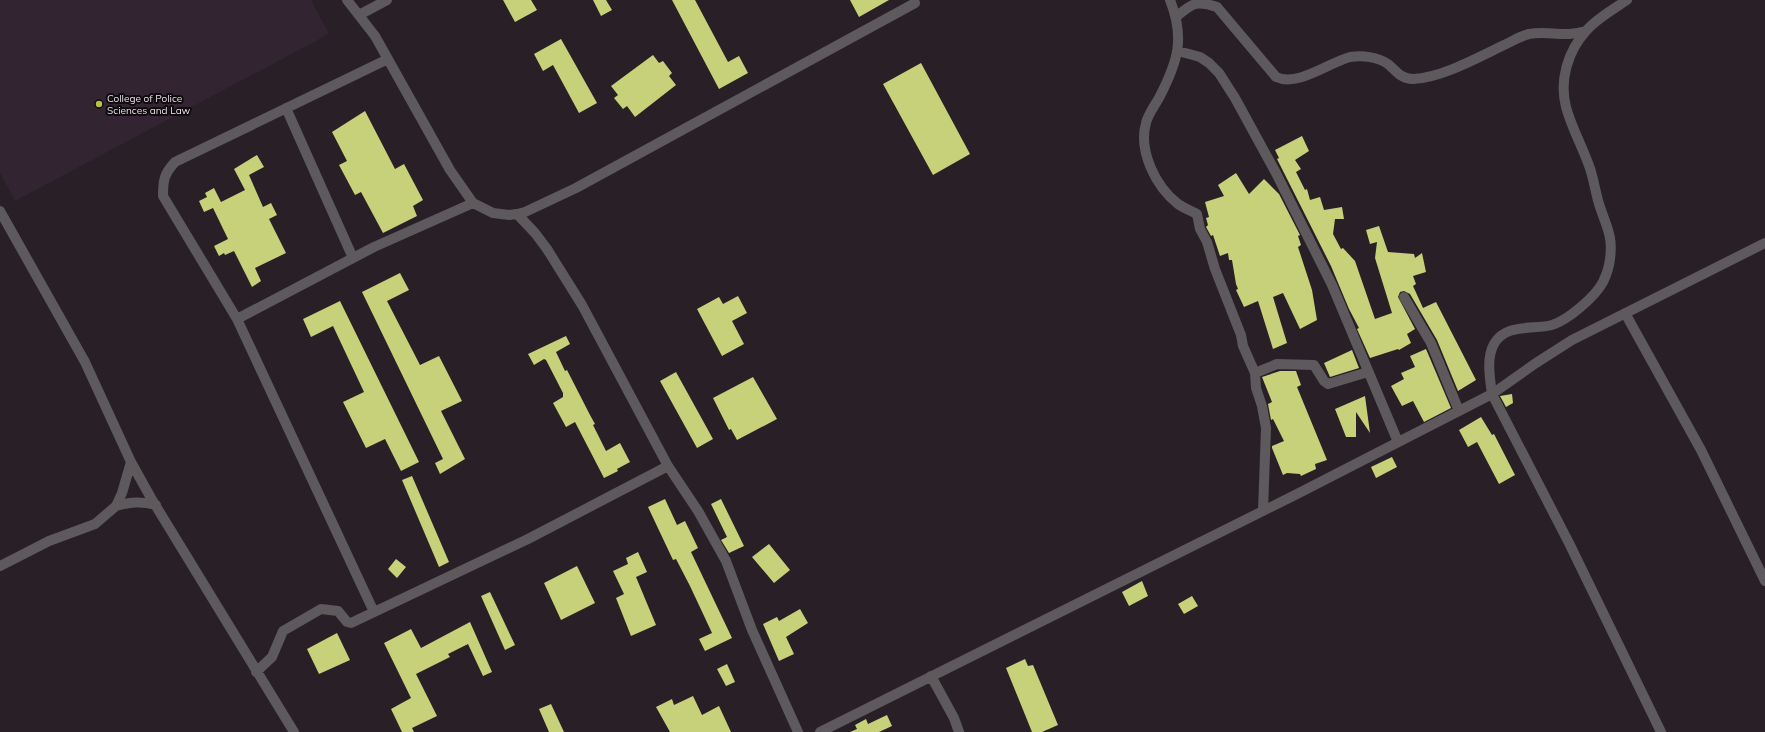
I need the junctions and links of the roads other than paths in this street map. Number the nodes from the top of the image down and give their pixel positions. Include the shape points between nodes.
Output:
1 (347, 0) edge
2 (387, 0) edge
3 (1170, 0) edge
4 (1627, 0) edge
5 (915, 3) dead end
6 (359, 15) junction
7 (1177, 16) junction
8 (1586, 31) junction
9 (1178, 51) junction
10 (388, 59) junction
11 (286, 108) junction
12 (473, 203) junction
13 (0, 211) edge
14 (517, 214) junction
15 (1765, 243) edge
16 (353, 258) junction
17 (1404, 297) dead end
18 (1625, 313) junction
19 (237, 319) junction
20 (1368, 372) junction
21 (1255, 373) junction
22 (1492, 394) junction
23 (1458, 411) junction
24 (1398, 442) junction
25 (131, 462) junction
26 (668, 466) junction
27 (156, 505) junction
28 (116, 506) junction
29 (1263, 511) junction
30 (0, 566) edge
31 (1765, 582) edge
32 (374, 612) junction
33 (256, 672) junction
34 (931, 676) junction
35 (294, 732) edge
36 (798, 732) edge
37 (820, 732) edge
38 (959, 732) edge
39 (1661, 732) edge

1 - 6 street
2 - 6 street
3 - 7 street
4 - 8 street
5 - 14 street via 576,188
6 - 10 street
7 - 8 street via 1191,5 1203,2 1217,7 1276,77 1288,80 1350,57 1360,56 1376,58 1405,78 1432,76 1527,34
7 - 9 street
8 - 22 street via 1564,72 1564,97 1589,164 1609,230 1610,259 1607,272 1595,292 1566,318 1552,325 1509,331 1499,338 1494,344 1489,368
9 - 20 street via 1209,63 1235,98 1332,285
9 - 21 street via 1167,83 1146,122 1144,137 1149,163 1159,182 1178,204 1197,214 1200,229
10 - 11 street
10 - 12 street via 450,170
11 - 16 street
11 - 19 street via 174,162 167,170 163,182 163,196
12 - 14 street via 493,213
12 - 16 street
13 - 25 street via 85,362
14 - 26 street via 547,249 582,305
15 - 18 street
16 - 19 street
17 - 23 street via 1431,343
18 - 22 street via 1572,340
18 - 31 street via 1701,450
19 - 32 street
20 - 21 street via 1328,384 1314,365 1278,364
20 - 24 street
21 - 29 street via 1266,428
22 - 23 street
22 - 39 street via 1569,543
23 - 24 street
24 - 29 street
25 - 27 street
25 - 28 street
26 - 32 street via 528,539
26 - 36 street via 726,560 752,630
27 - 28 street via 137,502
27 - 33 street
28 - 30 street via 95,524 49,541
29 - 34 street
32 - 33 street via 351,623 338,611 322,609 283,631 272,657
33 - 35 street
34 - 37 street
34 - 38 street

